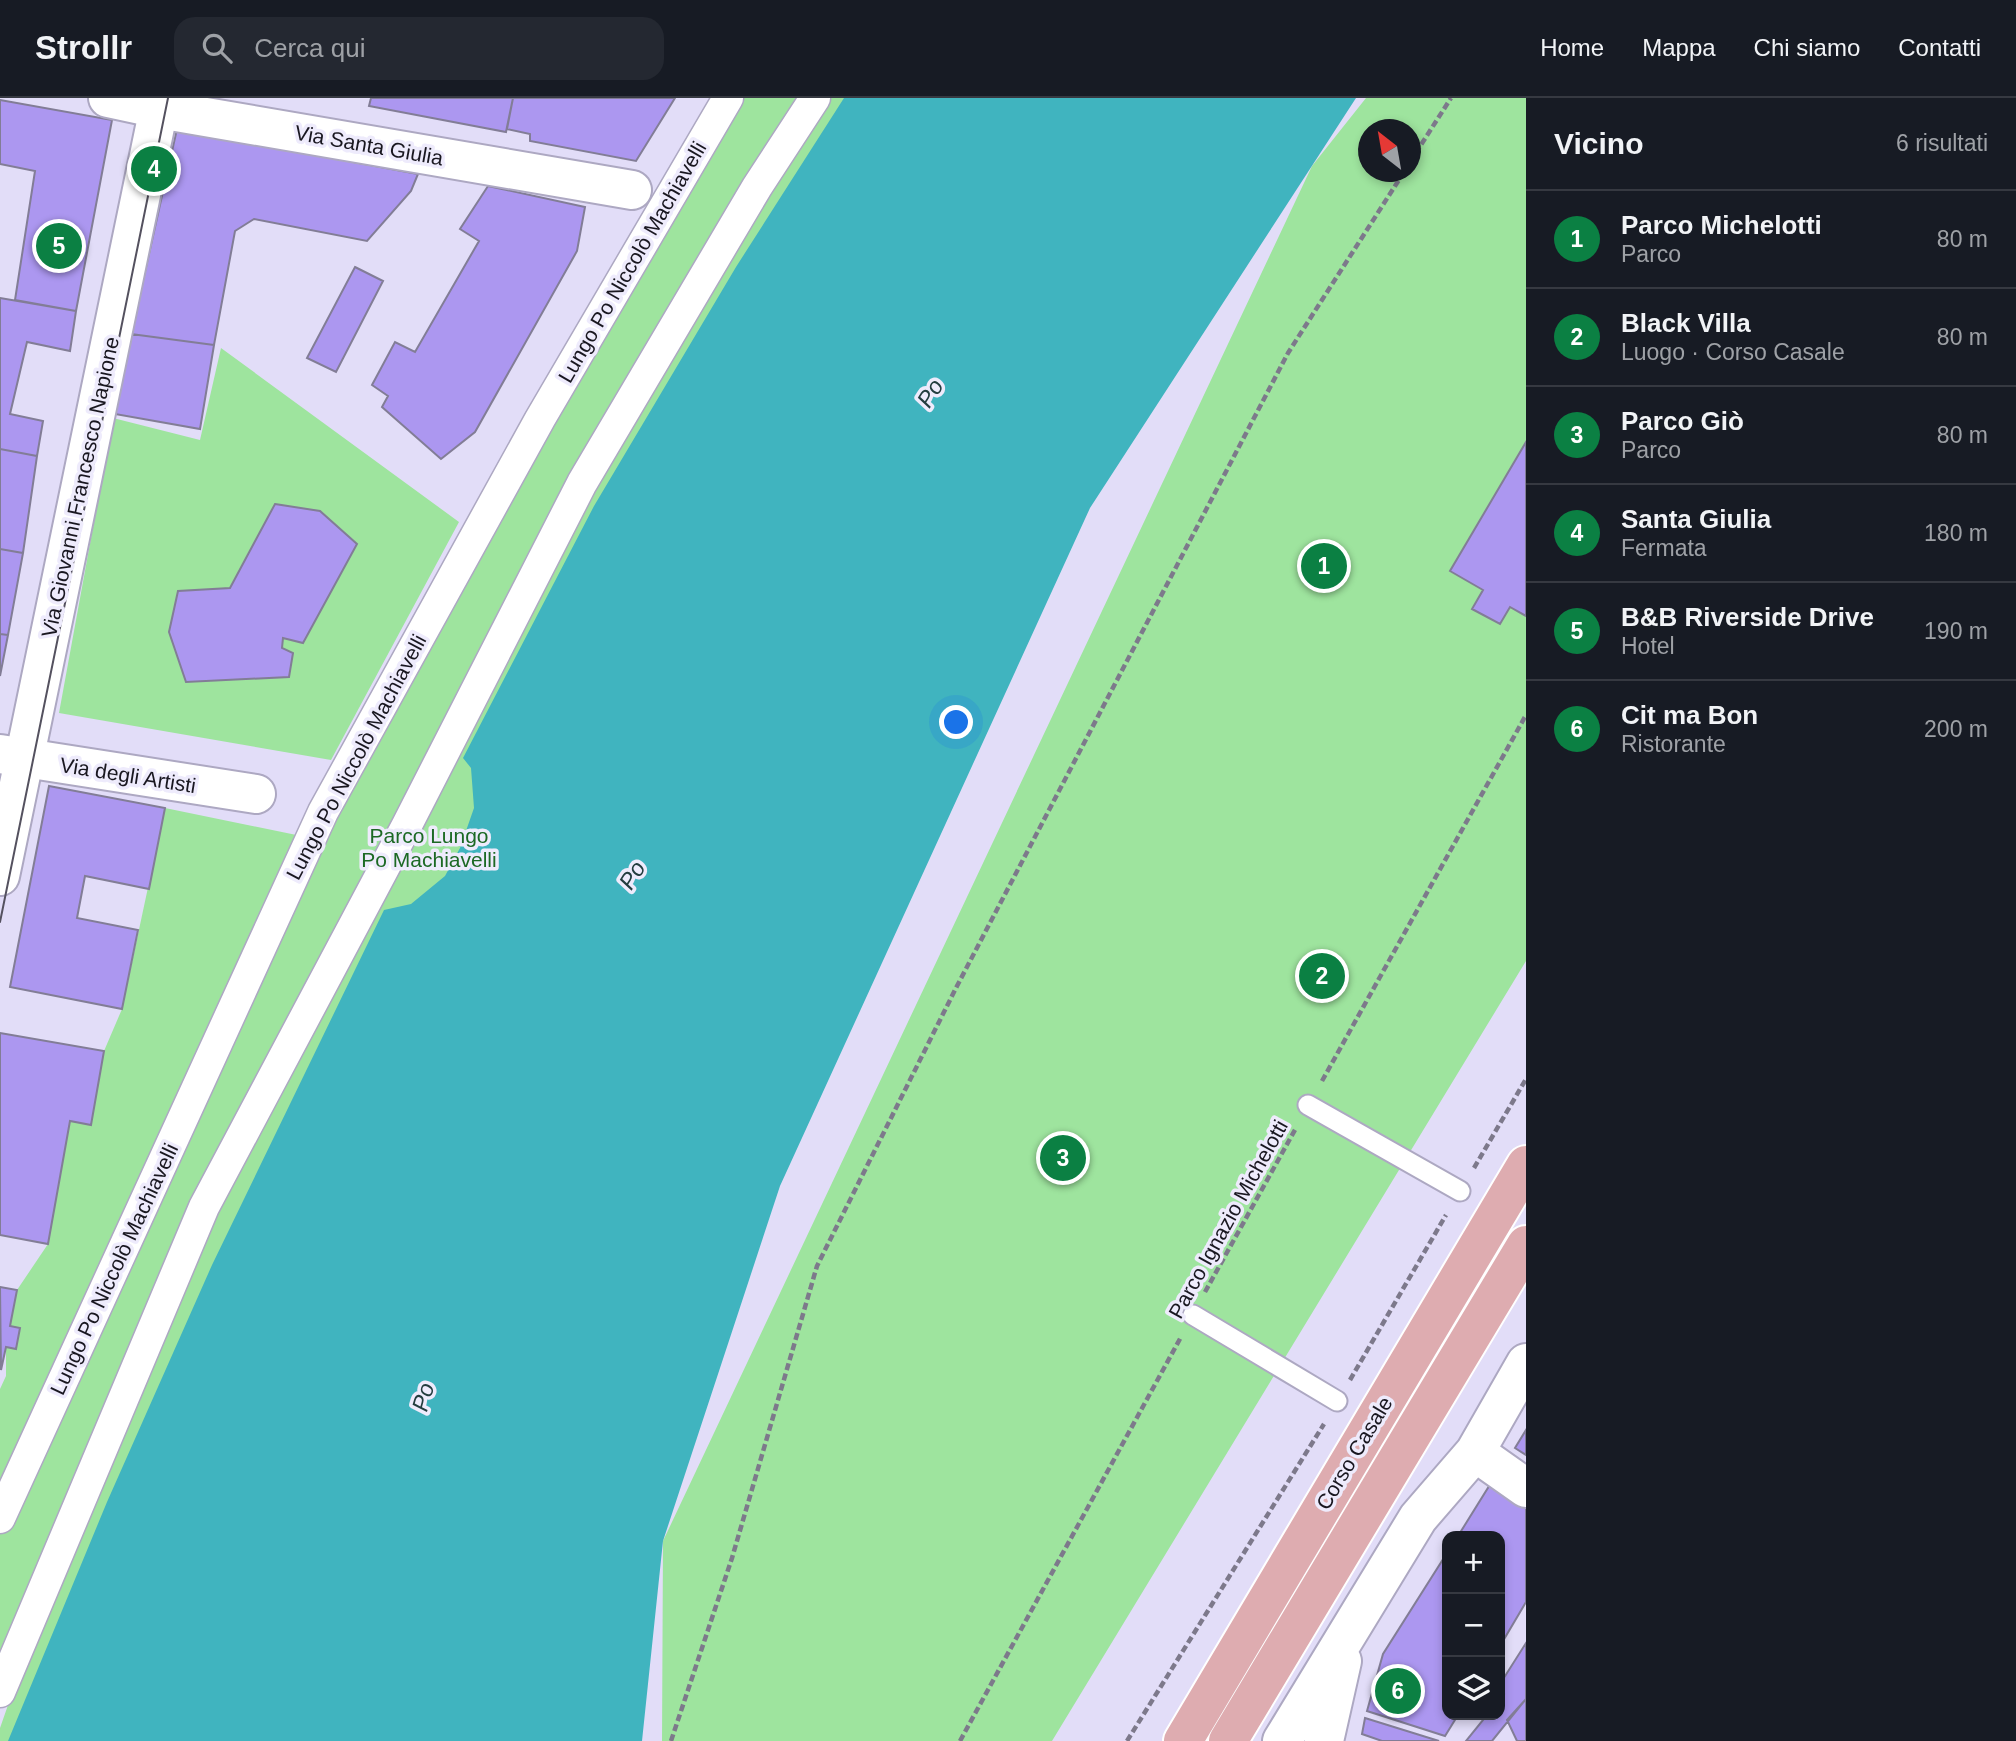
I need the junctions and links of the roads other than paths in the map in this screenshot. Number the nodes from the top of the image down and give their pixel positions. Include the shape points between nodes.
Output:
1 (108, 98) edge
2 (728, 98) edge
3 (814, 98) edge
4 (160, 104) edge
5 (632, 190) dead end
6 (12, 757) edge
7 (256, 794) dead end
8 (0, 876) edge
9 (1308, 1105) road end
10 (1526, 1165) edge
11 (1460, 1191) dead end
12 (1526, 1245) edge
13 (1193, 1315) road end
14 (1526, 1363) edge
15 (1338, 1401) dead end
16 (1475, 1452) junction
17 (1526, 1488) edge
18 (1363, 1517) junction
19 (0, 1518) edge
20 (1350, 1627) junction
21 (0, 1692) edge
22 (1183, 1741) edge
23 (1228, 1741) edge
24 (1282, 1741) edge
25 (1324, 1741) edge

1 - 4 street, Via Santa Giulia
2 - 19 street, Lungo Po Niccolò Machiavelli via 540,419 323,811
3 - 21 street via 582,483 204,1207
4 - 5 street, Via Santa Giulia
4 - 6 street, Via Giovanni Francesco Napione
6 - 7 street, Via degli Artisti
6 - 8 street, Via Giovanni Francesco Napione
9 - 11 lane
10 - 22 main road, Corso Casale
12 - 18 main road, Corso Casale
13 - 15 lane
14 - 16 street
16 - 17 street
16 - 18 street
16 - 20 street via 1422,1512
18 - 23 main road, Corso Casale
20 - 24 street
20 - 25 street

